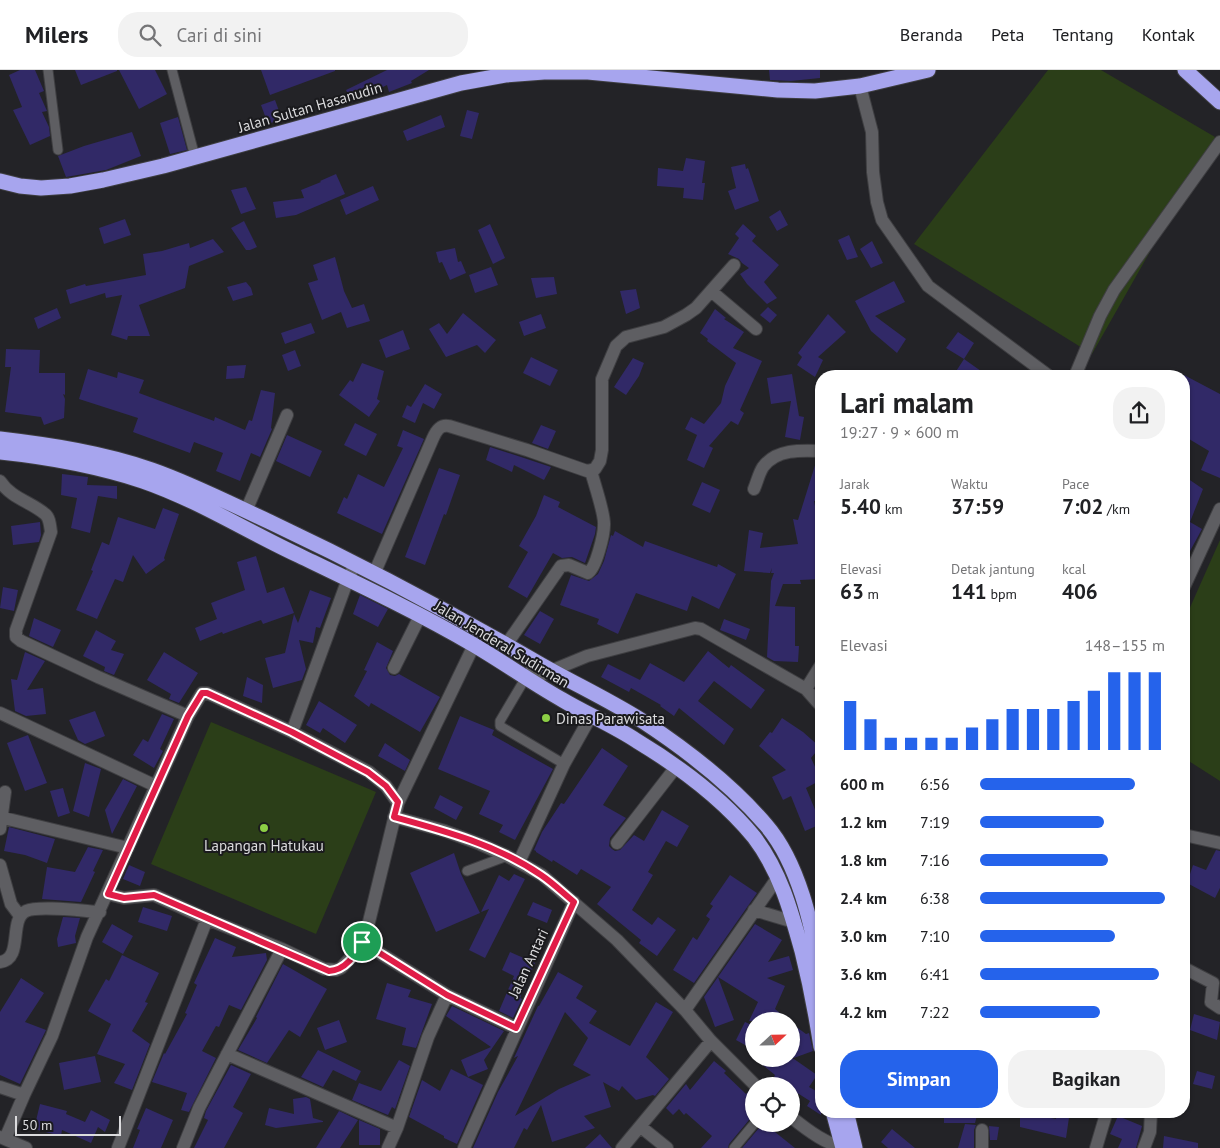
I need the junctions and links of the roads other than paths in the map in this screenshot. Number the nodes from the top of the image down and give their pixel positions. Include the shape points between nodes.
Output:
1 (48, 70) edge
2 (172, 70) edge
3 (928, 70) edge
4 (1185, 70) edge
5 (860, 86) junction
6 (1220, 102) edge
7 (1220, 142) edge
8 (58, 150) dead end
9 (195, 157) junction
10 (0, 181) edge
11 (734, 265) dead end
12 (711, 291) junction
13 (756, 329) dead end
14 (1041, 370) edge
15 (1078, 370) edge
16 (287, 415) dead end
17 (0, 439) edge
18 (815, 451) edge
19 (0, 452) edge
20 (591, 471) junction
21 (0, 481) edge
22 (754, 489) dead end
23 (1220, 509) edge
24 (246, 511) junction
25 (355, 564) junction
26 (374, 574) junction
27 (1190, 575) edge
28 (348, 579) junction
29 (420, 616) junction
30 (474, 645) junction
31 (506, 645) junction
32 (535, 662) junction
33 (394, 668) dead end
34 (552, 671) junction
35 (815, 674) edge
36 (528, 680) junction
37 (806, 688) junction
38 (815, 699) edge
39 (0, 713) edge
40 (188, 716) junction
41 (591, 716) junction
42 (292, 732) junction
43 (564, 764) junction
44 (676, 767) junction
45 (156, 786) junction
46 (5, 792) dead end
47 (398, 802) junction
48 (394, 817) junction
49 (1, 821) edge
50 (1190, 836) edge
51 (617, 843) dead end
52 (1220, 843) edge
53 (128, 848) junction
54 (507, 856) junction
55 (519, 862) junction
56 (0, 865) edge
57 (467, 871) dead end
58 (778, 877) junction
59 (108, 894) junction
60 (574, 902) junction
61 (754, 910) junction
62 (100, 912) junction
63 (20, 916) junction
64 (207, 919) junction
65 (794, 922) junction
66 (362, 942) junction
67 (815, 947) edge
68 (282, 949) junction
69 (0, 962) edge
70 (1190, 971) edge
71 (447, 995) junction
72 (1220, 1008) edge
73 (685, 1010) junction
74 (815, 1012) edge
75 (516, 1028) junction
76 (711, 1041) junction
77 (227, 1054) junction
78 (747, 1077) edge
79 (0, 1087) edge
80 (24, 1095) junction
81 (836, 1118) edge
82 (847, 1118) edge
83 (1105, 1118) edge
84 (1151, 1118) edge
85 (800, 1123) edge
86 (641, 1127) junction
87 (397, 1128) junction
88 (982, 1130) dead end
89 (747, 1132) edge
90 (2, 1138) edge
91 (26, 1148) edge
92 (118, 1148) edge
93 (183, 1148) edge
94 (388, 1148) edge
95 (464, 1148) edge
96 (622, 1148) edge
97 (667, 1148) edge
98 (734, 1148) edge
99 (849, 1148) edge
100 (982, 1148) edge
101 (1096, 1148) edge
102 (1144, 1148) edge

1 - 8 lane
2 - 9 lane
3 - 5 highway, Jalan Sultan Hasanudin
4 - 6 highway
5 - 9 highway, Jalan Sultan Hasanudin via 815,91 778,90 588,72 505,75 461,83
5 - 14 street via 872,132 873,172 882,220 928,286
7 - 15 street via 1114,290
9 - 10 highway, Jalan Sultan Hasanudin via 70,186 41,188
11 - 12 street
12 - 13 street
12 - 20 street via 686,316 664,327 626,337 616,346 602,379 602,450 598,466
16 - 24 street
17 - 24 highway, Jalan Jenderal Sudirman via 66,448 152,470
18 - 22 street via 774,456 763,467
19 - 28 highway, Jalan Jenderal Sudirman via 106,470 145,482 194,502
20 - 26 street via 442,426 434,435
20 - 31 street via 604,524 596,562 588,572 561,566
21 - 40 street via 19,499 46,514 51,532 16,637
23 - 27 street
24 - 25 highway, Jalan Jenderal Sudirman
25 - 26 highway, Jalan Jenderal Sudirman
25 - 28 street
26 - 31 highway, Jalan Jenderal Sudirman
28 - 29 highway, Jalan Jenderal Sudirman
28 - 42 street
29 - 30 highway, Jalan Jenderal Sudirman
29 - 33 street
30 - 36 highway, Jalan Jenderal Sudirman
30 - 47 street
31 - 32 highway, Jalan Jenderal Sudirman
32 - 34 highway, Jalan Jenderal Sudirman
32 - 36 lane
34 - 36 street
34 - 37 street via 595,653 695,628
34 - 67 highway, Jalan Jenderal Sudirman via 642,721 689,753 724,782 767,826 790,864
35 - 37 street
36 - 41 highway, Jalan Jenderal Sudirman
36 - 43 lane via 500,720 500,726
37 - 38 street
39 - 45 street
40 - 42 street via 200,695 207,693
40 - 45 street
41 - 43 street
41 - 44 highway, Jalan Jenderal Sudirman via 636,740
42 - 47 street via 368,772 386,786
43 - 55 street
44 - 51 street
44 - 58 highway, Jalan Jenderal Sudirman via 718,800 754,837
45 - 53 street
46 - 49 street
47 - 48 street
48 - 54 street via 445,831
48 - 66 street
49 - 53 street
50 - 52 street
53 - 59 street
54 - 55 street
54 - 57 lane
55 - 60 street via 542,875
56 - 63 street via 11,904
58 - 61 street
58 - 65 highway, Jalan Jenderal Sudirman
59 - 62 street
59 - 64 street via 124,898 154,895
60 - 73 street via 617,940
60 - 75 street, Jalan Antari
61 - 65 street
61 - 73 street
62 - 63 street via 37,909
62 - 80 street via 87,937 52,1036
63 - 69 street via 13,952 7,960
64 - 68 street
64 - 92 street
65 - 74 highway, Jalan Jenderal Sudirman
66 - 68 street via 346,964 336,970 324,969
66 - 71 street
68 - 77 street
70 - 72 street via 1213,983 1210,1002
71 - 75 street
71 - 87 street via 428,1037
73 - 76 street
75 - 95 street, Jalan Antari
76 - 78 street
76 - 86 street
77 - 87 street
77 - 93 street
79 - 80 street
80 - 90 street
81 - 99 highway
82 - 99 highway
83 - 101 street
84 - 102 street
85 - 99 street via 819,1137
86 - 96 street
86 - 97 street
87 - 94 street
88 - 100 street
89 - 98 lane
90 - 91 street

